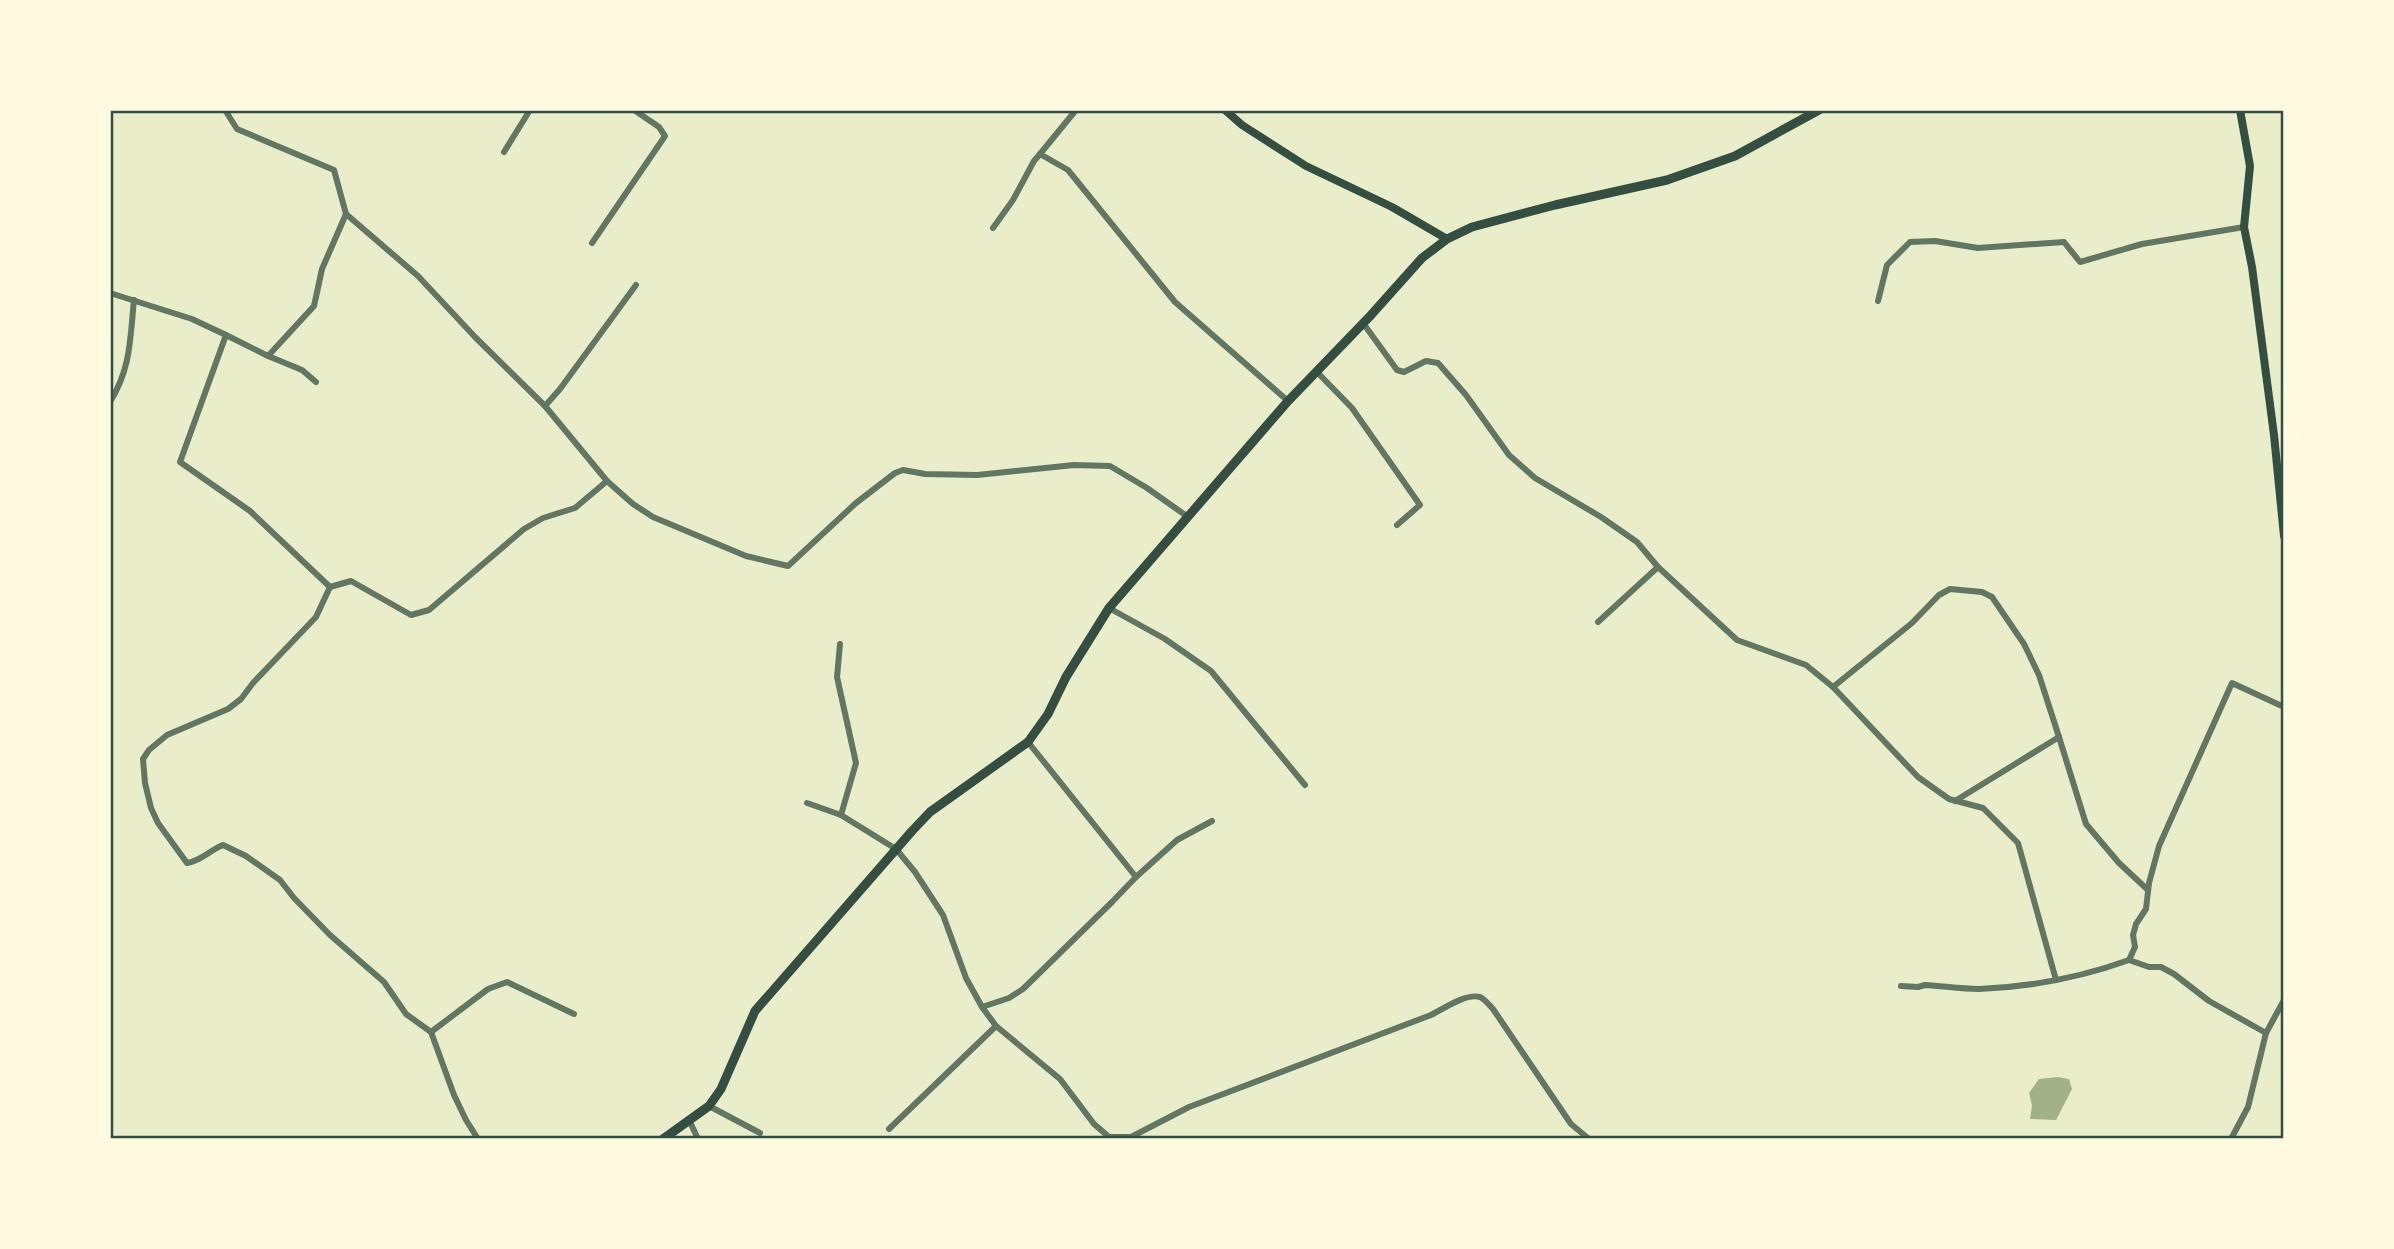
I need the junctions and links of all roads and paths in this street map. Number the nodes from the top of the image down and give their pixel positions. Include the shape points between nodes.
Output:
1 (225, 110) edge
2 (530, 110) edge
3 (634, 110) edge
4 (1076, 110) edge
5 (1225, 110) edge
6 (1819, 110) edge
7 (2240, 110) edge
8 (504, 152) dead end
9 (1040, 154) junction
10 (346, 214) junction
11 (993, 228) dead end
12 (2244, 228) junction
13 (1447, 239) junction
14 (592, 243) dead end
15 (636, 285) dead end
16 (110, 293) edge
17 (134, 300) junction
18 (1878, 301) dead end
19 (1363, 323) junction
20 (226, 335) junction
21 (268, 356) junction
22 (1316, 371) junction
23 (316, 382) dead end
24 (1288, 401) junction
25 (110, 402) edge
26 (545, 406) junction
27 (607, 481) junction
28 (1188, 517) junction
29 (1397, 525) dead end
30 (2284, 537) edge
31 (1658, 567) junction
32 (330, 587) junction
33 (1110, 608) junction
34 (1598, 622) dead end
35 (840, 644) dead end
36 (1833, 687) junction
37 (2284, 707) edge
38 (2059, 737) junction
39 (1028, 742) junction
40 (1305, 785) dead end
41 (1955, 801) junction
42 (807, 803) dead end
43 (841, 815) junction
44 (1212, 821) dead end
45 (896, 849) junction
46 (1136, 877) junction
47 (2148, 890) junction
48 (2129, 960) junction
49 (2056, 980) junction
50 (1901, 986) dead end
51 (2284, 1000) edge
52 (982, 1007) junction
53 (574, 1014) dead end
54 (996, 1026) junction
55 (431, 1032) junction
56 (2266, 1033) junction
57 (709, 1106) junction
58 (690, 1122) junction
59 (889, 1129) dead end
60 (760, 1133) dead end
61 (1131, 1138) edge
62 (478, 1139) edge
63 (663, 1139) edge
64 (698, 1139) edge
65 (1589, 1139) edge
66 (2231, 1139) edge

1 - 10 street via 237,130 334,170
2 - 8 street
3 - 14 street via 665,136
4 - 9 street
5 - 13 main road via 1306,166
6 - 13 main road via 1723,160 1667,180 1472,227
7 - 12 main road via 2250,166
9 - 11 street
9 - 24 street via 1068,170 1175,302
10 - 21 street via 322,269 314,306
10 - 26 street via 418,276
12 - 18 street via 2142,244 2080,262 2064,242 1978,248 1910,242 1887,265
12 - 30 main road
13 - 19 main road via 1422,258
15 - 26 street
16 - 17 street
17 - 20 street
17 - 25 street via 127,366
19 - 22 main road
19 - 31 street via 1397,370 1404,372 1426,361 1438,363 1509,455 1535,478 1637,542
20 - 21 street
20 - 32 street via 180,462 250,511
21 - 23 street via 302,370
22 - 24 main road
22 - 29 street via 1352,408 1420,505
24 - 28 main road
26 - 27 street
27 - 28 street via 653,517 746,556 788,566 856,503 903,470 977,475 1110,466
27 - 32 street via 575,508 524,529 429,610 411,615 351,581
28 - 33 main road
31 - 34 street
31 - 36 street via 1737,640 1807,665
32 - 55 street via 316,617 241,699 167,735 149,750 143,759 145,783 151,808 187,863 223,845 246,856 280,880 330,935 384,982 406,1014
33 - 39 main road
33 - 40 street via 1211,671
35 - 43 street via 837,677 856,763
36 - 38 street via 1939,595 1950,589 1982,593 1992,597 2024,644
36 - 41 street via 1918,777
37 - 47 street via 2232,683 2159,846
38 - 41 street
38 - 47 street via 2086,824
39 - 45 main road via 930,812
39 - 46 street
41 - 49 street via 1983,808 2018,844
42 - 43 street
43 - 45 street
44 - 46 street via 1177,840
45 - 52 street via 943,915
45 - 57 main road via 755,1011
46 - 52 street via 1023,989
47 - 48 street
48 - 49 street
48 - 56 street via 2161,967
49 - 50 street via 1978,989
51 - 56 street
52 - 54 street
53 - 55 street via 507,982 488,989
54 - 59 street
54 - 61 street via 1060,1079 1109,1137
55 - 62 street via 454,1096
56 - 66 street via 2248,1107
57 - 58 main road
57 - 60 street
58 - 63 main road
58 - 64 street
61 - 65 street via 1189,1107 1476,997 1493,1009 1571,1124

